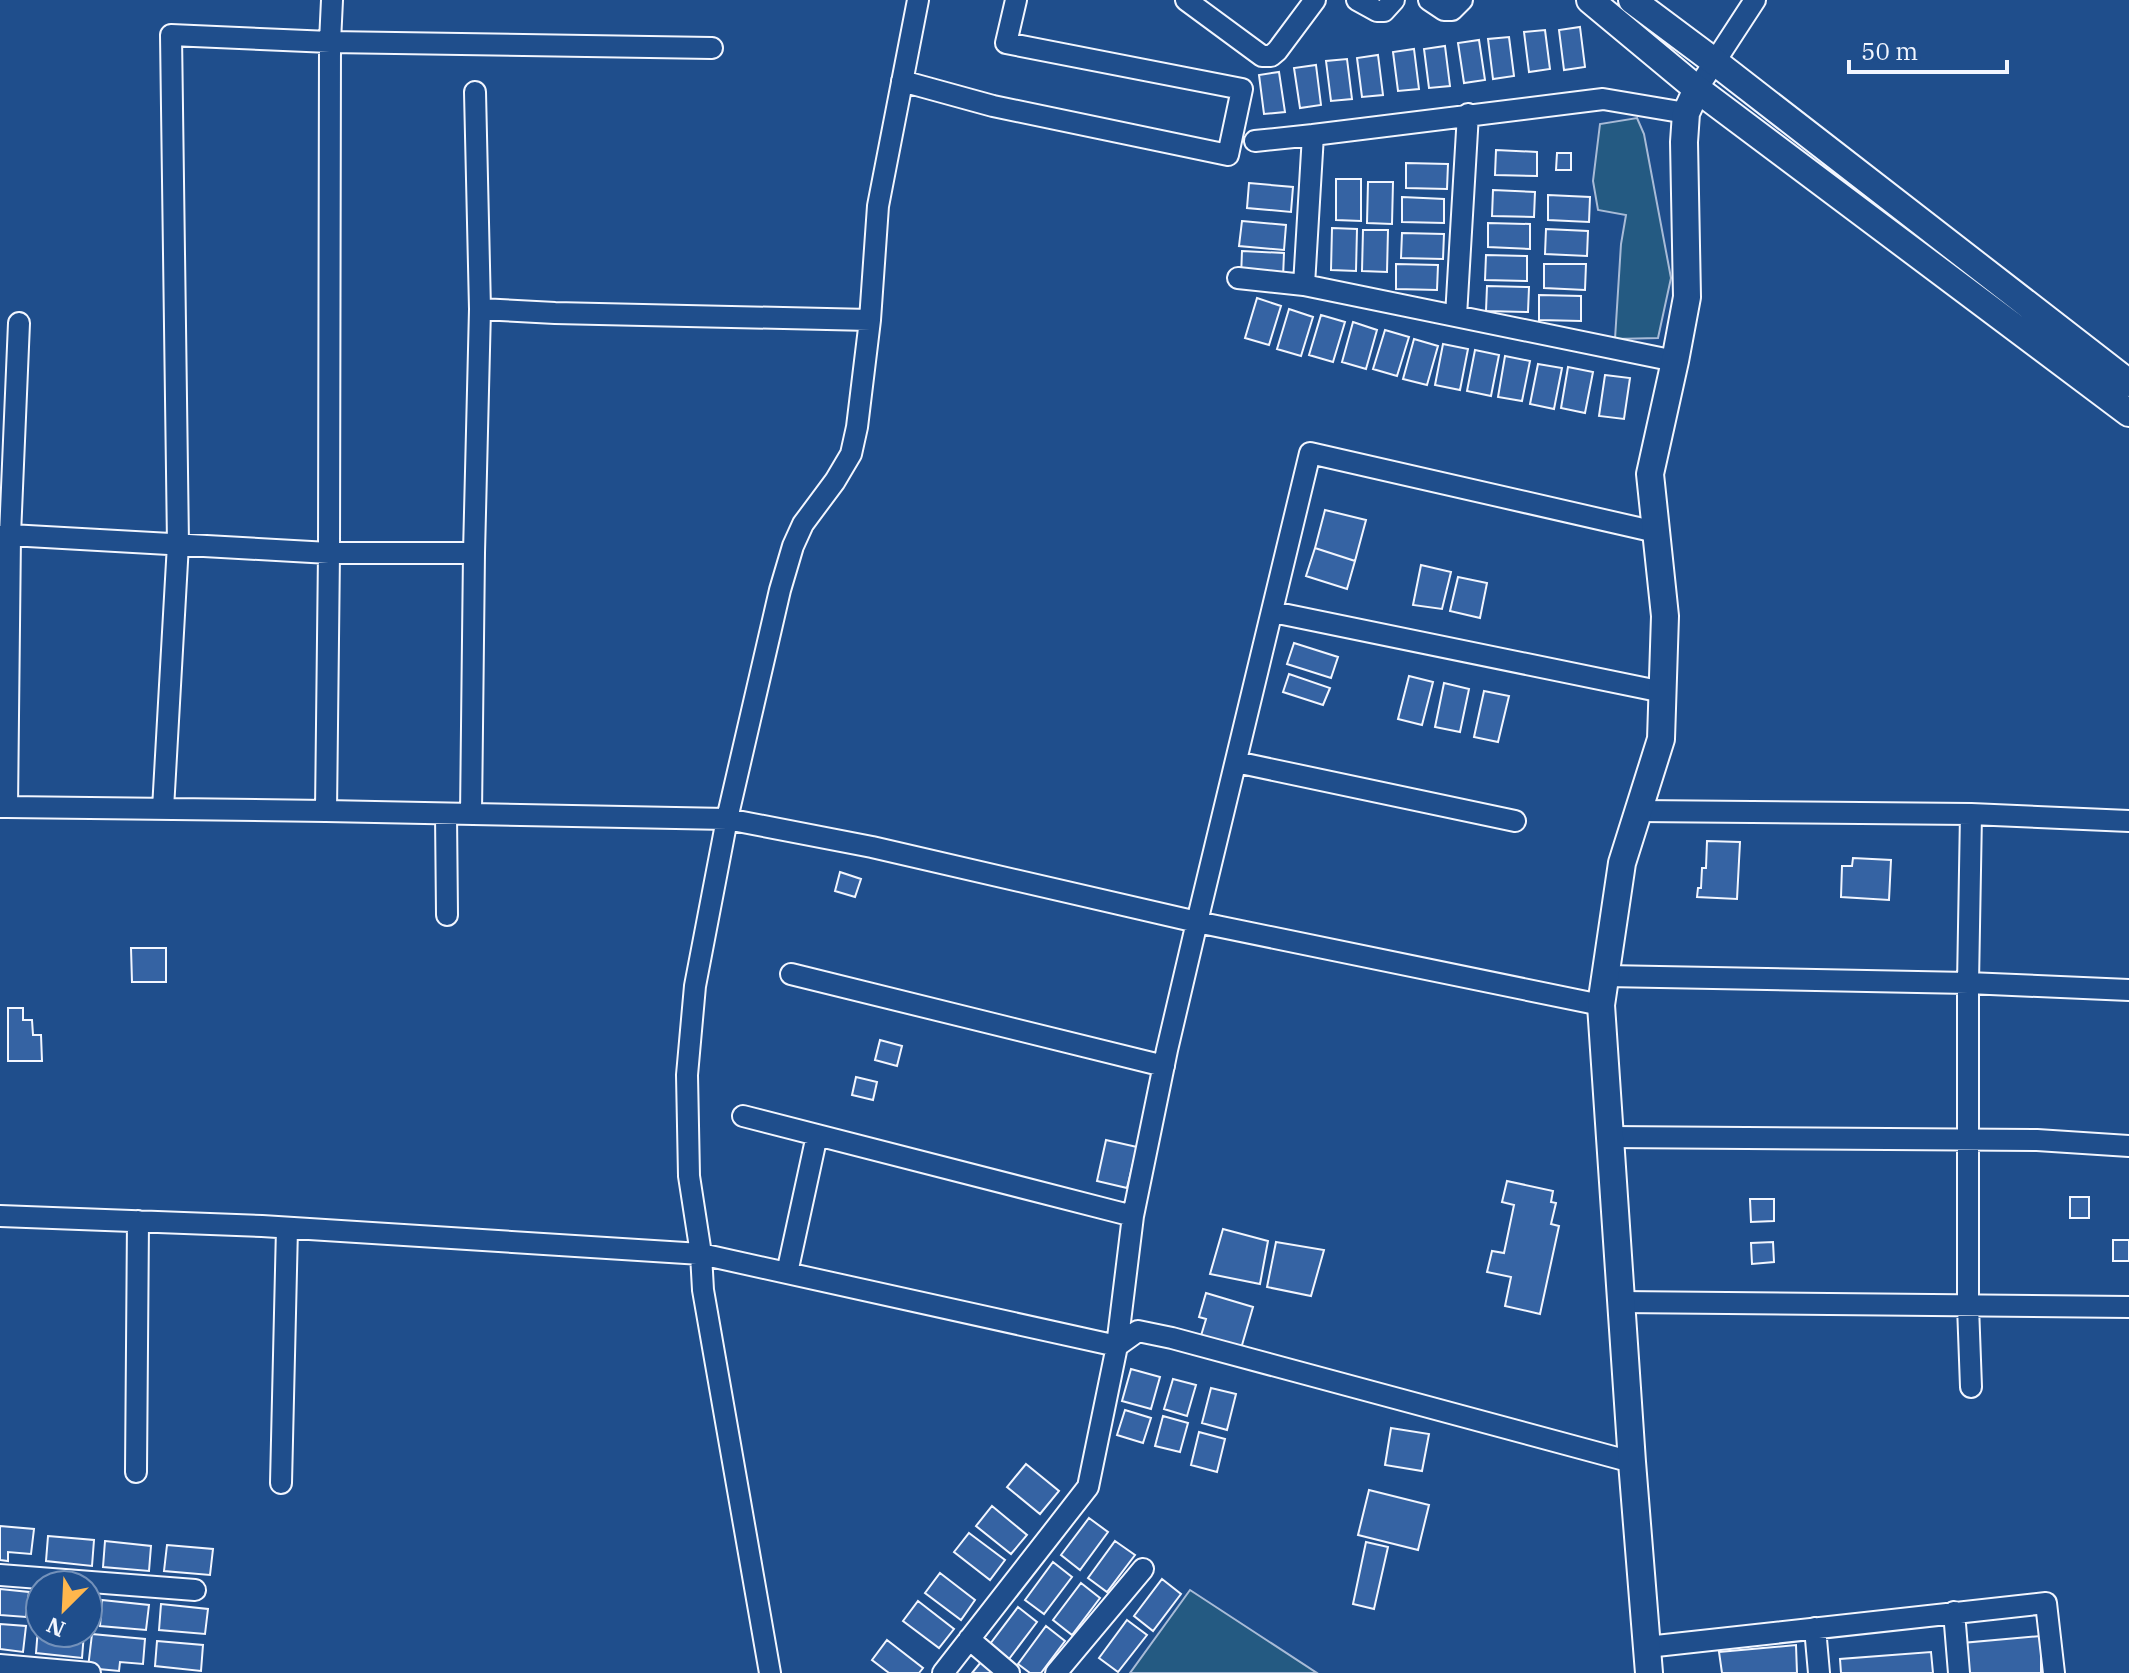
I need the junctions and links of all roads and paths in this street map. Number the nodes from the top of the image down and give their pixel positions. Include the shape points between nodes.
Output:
1 (332, 0) edge
2 (918, 0) edge
3 (1016, 0) edge
4 (1186, 0) edge
5 (1315, 0) edge
6 (1357, 0) edge
7 (1394, 0) edge
8 (1429, 0) edge
9 (1462, 0) edge
10 (1590, 0) edge
11 (1632, 0) edge
12 (1755, 0) edge
13 (330, 42) junction
14 (712, 48) dead end
15 (1715, 62) junction
16 (902, 81) junction
17 (475, 92) dead end
18 (1692, 101) junction
19 (1468, 114) junction
20 (1313, 135) junction
21 (1255, 141) dead end
22 (1238, 278) dead end
23 (1304, 285) junction
24 (480, 309) junction
25 (1456, 316) junction
26 (870, 320) junction
27 (19, 323) dead end
28 (1675, 361) junction
29 (2129, 383) edge
30 (2129, 413) edge
31 (1656, 532) junction
32 (5, 536) edge
33 (178, 544) junction
34 (329, 553) junction
35 (474, 553) junction
36 (1273, 612) junction
37 (1663, 692) junction
38 (1236, 762) junction
39 (4, 807) edge
40 (163, 809) junction
41 (326, 811) junction
42 (1639, 811) junction
43 (446, 814) junction
44 (471, 814) junction
45 (1971, 814) junction
46 (727, 819) junction
47 (1515, 821) dead end
48 (2129, 821) edge
49 (447, 915) dead end
50 (1197, 922) junction
51 (791, 974) dead end
52 (1606, 976) junction
53 (1968, 983) junction
54 (2129, 990) edge
55 (1601, 1005) junction
56 (1164, 1066) junction
57 (743, 1116) dead end
58 (817, 1135) junction
59 (1610, 1137) junction
60 (1969, 1140) junction
61 (2129, 1146) edge
62 (0, 1216) edge
63 (1133, 1216) junction
64 (138, 1221) junction
65 (287, 1228) junction
66 (701, 1254) junction
67 (787, 1273) junction
68 (1620, 1302) junction
69 (1968, 1306) junction
70 (2129, 1307) edge
71 (1117, 1346) junction
72 (1971, 1387) dead end
73 (1632, 1462) junction
74 (136, 1472) dead end
75 (281, 1483) dead end
76 (1143, 1569) dead end
77 (0, 1575) edge
78 (195, 1590) dead end
79 (1954, 1612) junction
80 (1815, 1628) junction
81 (969, 1639) junction
82 (1648, 1660) edge
83 (0, 1665) edge
84 (90, 1673) edge
85 (770, 1673) edge
86 (943, 1673) edge
87 (1009, 1673) edge
88 (1056, 1673) edge
89 (1819, 1673) edge
90 (1959, 1673) edge
91 (2054, 1673) edge

1 - 13 street
2 - 16 street
3 - 16 street via 1006,43 1242,89 1228,155 993,106
4 - 5 street via 1262,56 1271,56
6 - 7 street via 1384,11
8 - 9 street via 1452,10
10 - 18 street
11 - 15 street
12 - 15 street
13 - 14 street
13 - 33 street via 171,35
13 - 34 street
15 - 18 street
15 - 29 street
16 - 26 street via 878,206
17 - 24 street
18 - 19 street via 1603,99
18 - 28 street via 1684,156 1687,297
18 - 30 street
19 - 20 street
19 - 25 street
20 - 21 street
20 - 23 street
22 - 23 street
23 - 25 street
24 - 26 street
24 - 35 street
25 - 28 street
26 - 46 street via 851,454 793,546
27 - 32 street
28 - 31 street via 1650,474
31 - 36 street via 1310,453
31 - 37 street via 1665,616
32 - 33 street
32 - 39 street
33 - 34 street
33 - 40 street
34 - 35 street
34 - 41 street
35 - 44 street
36 - 37 street
36 - 38 street
37 - 42 street via 1661,739
38 - 47 street
38 - 50 street
39 - 40 street
40 - 41 street
41 - 43 street
42 - 45 street
42 - 52 street via 1622,863
43 - 44 street
43 - 49 street
44 - 46 street
45 - 48 street
45 - 53 street
46 - 50 street
46 - 66 street via 695,986 687,1075 689,1176
50 - 55 street
50 - 56 street
51 - 56 street
52 - 53 street
52 - 55 street
53 - 54 street
53 - 60 street
55 - 59 street
56 - 63 street
57 - 58 street
58 - 63 street
58 - 67 street
59 - 60 street
59 - 68 street
60 - 61 street
60 - 69 street
62 - 64 street
63 - 71 street
64 - 65 street
64 - 74 street
65 - 66 street
65 - 75 street
66 - 67 street
66 - 85 street
67 - 71 street
68 - 69 street
68 - 73 street
69 - 70 street
69 - 72 street
71 - 73 street via 1138,1331 1172,1338
71 - 81 street via 1088,1487
73 - 82 street
76 - 88 street
77 - 78 street
79 - 80 street
79 - 90 street
79 - 91 street via 2046,1603
80 - 82 street
80 - 89 street
81 - 86 street
81 - 87 street
83 - 84 street

